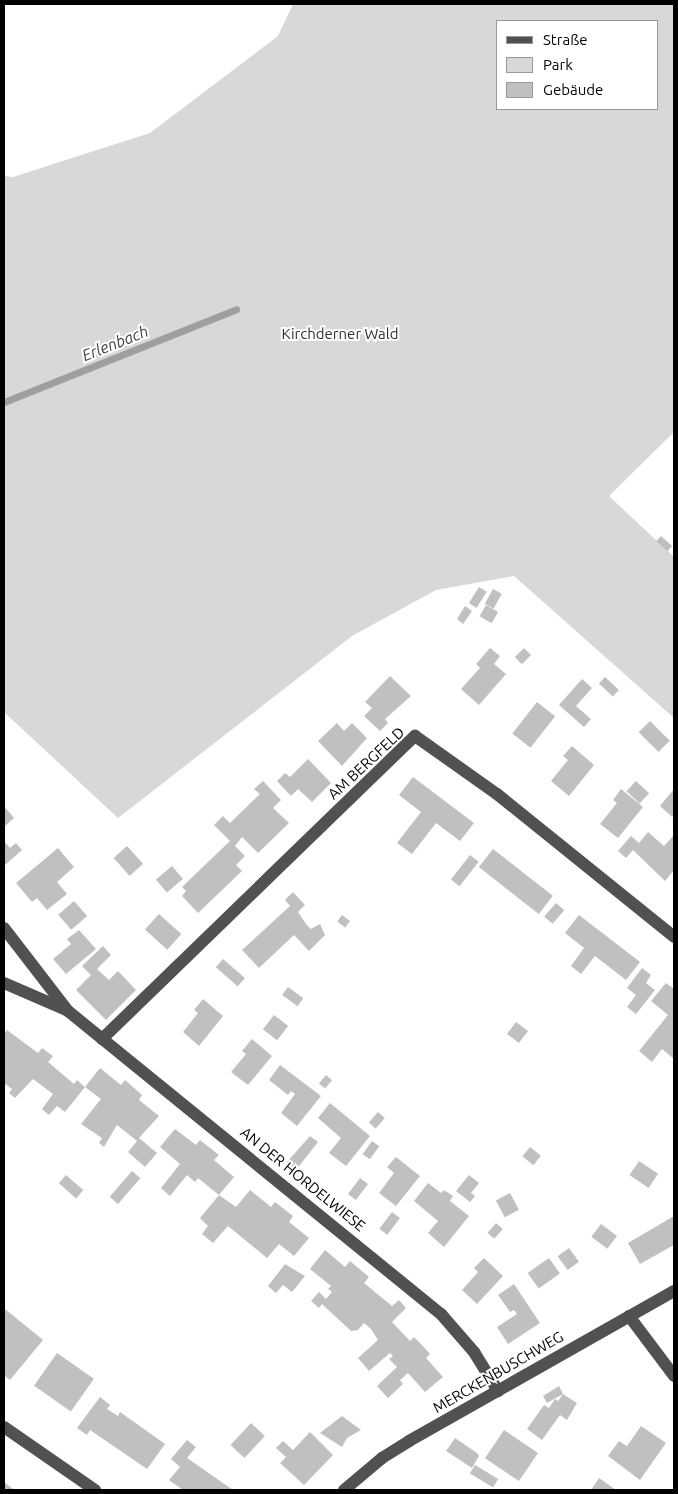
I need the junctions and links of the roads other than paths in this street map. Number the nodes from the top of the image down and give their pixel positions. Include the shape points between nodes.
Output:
1 (4, 928) edge
2 (674, 937) edge
3 (4, 983) edge
4 (68, 1011) junction
5 (102, 1039) junction
6 (674, 1291) edge
7 (629, 1316) junction
8 (674, 1376) edge
9 (498, 1391) junction
10 (4, 1427) edge
11 (96, 1490) edge
12 (344, 1490) edge

1 - 4 street, AN DER HORDELWIESE
2 - 5 street, AM BERGFELD via 497,794 415,736
3 - 4 street, AN DER HORDELWIESE
4 - 5 street, AN DER HORDELWIESE
5 - 9 street, AN DER HORDELWIESE via 442,1314 474,1352
6 - 7 street, MERCKENBUSCHWEG
7 - 8 street
7 - 9 street, MERCKENBUSCHWEG
9 - 12 street, MERCKENBUSCHWEG via 382,1458
10 - 11 street

